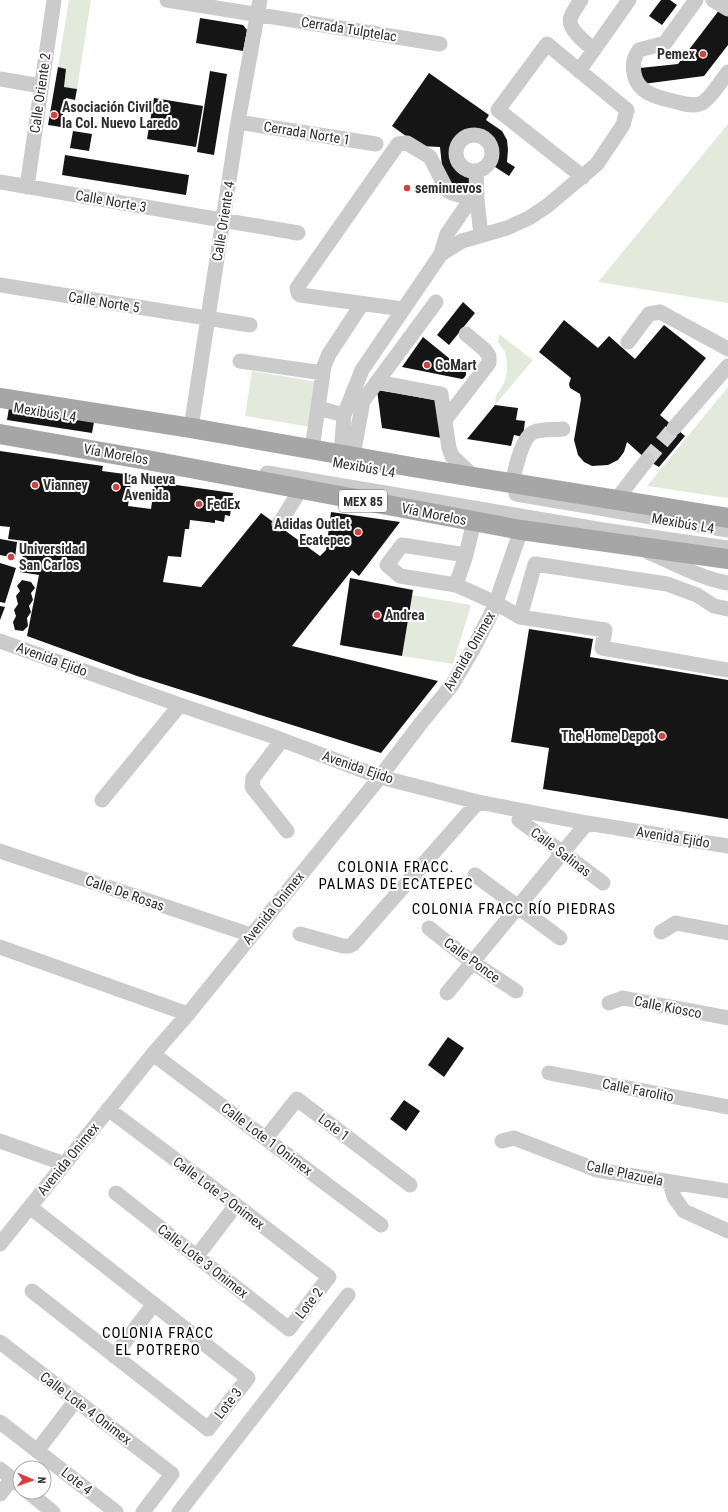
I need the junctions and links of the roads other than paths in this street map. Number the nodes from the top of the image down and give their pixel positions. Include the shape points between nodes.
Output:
1 (54, 0) edge
2 (167, 0) edge
3 (260, 0) edge
4 (581, 0) edge
5 (629, 0) edge
6 (696, 0) edge
7 (713, 0) edge
8 (728, 9) edge
9 (258, 15) junction
10 (440, 44) dead end
11 (594, 50) junction
12 (579, 70) junction
13 (728, 72) edge
14 (0, 79) edge
15 (41, 86) junction
16 (238, 122) junction
17 (376, 144) dead end
18 (476, 171) dead end
19 (583, 177) junction
20 (0, 182) edge
21 (27, 187) junction
22 (474, 200) junction
23 (223, 220) junction
24 (298, 233) dead end
25 (481, 235) junction
26 (441, 254) junction
27 (0, 285) edge
28 (436, 302) dead end
29 (362, 304) junction
30 (403, 310) junction
31 (208, 319) junction
32 (250, 324) dead end
33 (466, 334) dead end
34 (628, 342) dead end
35 (728, 349) edge
36 (240, 361) dead end
37 (728, 366) edge
38 (323, 373) junction
39 (377, 382) junction
40 (0, 398) edge
41 (0, 405) edge
42 (318, 408) junction
43 (344, 415) junction
44 (445, 420) junction
45 (0, 427) edge
46 (191, 428) junction
47 (674, 428) tunnel mouth
48 (562, 429) dead end
49 (0, 434) edge
50 (312, 449) junction
51 (347, 455) junction
52 (647, 460) tunnel mouth
53 (474, 477) junction
54 (512, 483) junction
55 (301, 489) junction
56 (616, 500) junction
57 (728, 518) edge
58 (474, 521) junction
59 (279, 524) dead end
60 (521, 530) junction
61 (728, 530) edge
62 (635, 546) junction
63 (728, 548) edge
64 (466, 554) junction
65 (728, 559) edge
66 (728, 583) edge
67 (456, 585) junction
68 (496, 604) junction
69 (728, 609) edge
70 (520, 617) junction
71 (2, 644) edge
72 (728, 670) edge
73 (180, 705) junction
74 (282, 740) junction
75 (380, 777) junction
76 (102, 800) dead end
77 (478, 802) junction
78 (519, 820) dead end
79 (587, 823) junction
80 (287, 831) dead end
81 (728, 846) edge
82 (0, 851) edge
83 (562, 852) junction
84 (475, 875) dead end
85 (603, 883) dead end
86 (517, 907) junction
87 (429, 928) dead end
88 (661, 932) dead end
89 (728, 933) edge
90 (300, 934) dead end
91 (251, 935) junction
92 (560, 938) dead end
93 (0, 947) edge
94 (472, 962) junction
95 (516, 992) dead end
96 (447, 993) dead end
97 (609, 1003) dead end
98 (188, 1014) junction
99 (728, 1018) edge
100 (153, 1054) junction
101 (549, 1073) dead end
102 (728, 1107) edge
103 (108, 1110) junction
104 (266, 1138) junction
105 (0, 1141) edge
106 (502, 1141) dead end
107 (65, 1164) junction
108 (670, 1183) junction
109 (410, 1185) dead end
110 (728, 1191) edge
111 (116, 1193) dead end
112 (236, 1205) junction
113 (30, 1207) junction
114 (381, 1225) dead end
115 (728, 1231) edge
116 (0, 1244) edge
117 (197, 1256) junction
118 (329, 1277) joint
119 (32, 1291) dead end
120 (348, 1295) dead end
121 (154, 1304) junction
122 (289, 1328) joint
123 (0, 1342) edge
124 (114, 1356) junction
125 (76, 1400) junction
126 (0, 1422) edge
127 (37, 1451) junction
128 (0, 1469) edge
129 (12, 1479) edge
130 (12, 1485) edge
131 (0, 1494) edge
132 (38, 1500) edge
133 (53, 1512) edge
134 (116, 1512) edge
135 (142, 1512) edge
136 (179, 1512) edge

1 - 15 street, Calle Oriente 2
2 - 9 street, Cerrada Tulptelac
3 - 9 street, Calle Oriente 4
4 - 11 street via 570,18 570,23
5 - 11 street
6 - 13 street via 665,43 639,50 633,63 635,79 649,94 693,105 706,100
7 - 8 street
9 - 10 street, Cerrada Tulptelac
9 - 16 street, Calle Oriente 4
11 - 12 street
12 - 19 street via 627,110 623,125 597,164
12 - 19 street via 547,44 498,110
14 - 15 street
15 - 21 street, Calle Oriente 2
16 - 17 street, Cerrada Norte 1
16 - 23 street, Calle Oriente 4
18 - 22 street
19 - 25 street via 529,218 507,228
20 - 21 street, Calle Norte 3
21 - 23 street, Calle Norte 3
22 - 25 street
22 - 26 street via 447,234
22 - 29 street via 447,190 430,157 407,143 398,144 297,288 300,295
23 - 24 street, Calle Norte 3
23 - 31 street, Calle Oriente 4
25 - 26 street via 462,241
26 - 30 street
27 - 31 street, Calle Norte 5
28 - 39 street
29 - 30 street
29 - 38 street via 329,354
30 - 43 street via 362,370
31 - 32 street, Calle Norte 5
31 - 46 street, Calle Oriente 4
33 - 44 street via 485,350 489,356 488,363
34 - 35 street via 649,314 660,312
36 - 38 street
37 - 47 street
38 - 42 street
39 - 44 street via 441,394
39 - 51 street via 363,401
40 - 46 main road
41 - 61 street, Mexibús L4
42 - 43 street
42 - 50 street
43 - 51 street
44 - 53 street via 452,456
45 - 63 street, Mexibús L4 via 603,530
46 - 50 main road
48 - 54 street via 534,432 528,436
49 - 55 main road, Vía Morelos / MEX 85
50 - 51 main road
51 - 53 main road
52 - 56 street
53 - 54 main road
54 - 56 main road
55 - 58 main road, Vía Morelos / MEX 85
55 - 59 street
56 - 57 main road
58 - 60 main road, Vía Morelos / MEX 85
58 - 64 street
60 - 62 main road, Vía Morelos / MEX 85
60 - 68 street, Avenida Onimex
62 - 65 main road, Vía Morelos / MEX 85
62 - 66 street via 682,567
64 - 67 street
64 - 67 street via 402,545 387,565 400,576
67 - 68 street
68 - 70 street
68 - 75 street, Avenida Onimex via 452,686
69 - 70 street via 714,606 697,595 667,584 535,564
70 - 72 street via 605,630 602,648
71 - 73 street, Avenida Ejido
73 - 74 street, Avenida Ejido
73 - 76 street
74 - 75 street, Avenida Ejido
74 - 80 street via 253,778 252,787
75 - 77 street, Avenida Ejido
75 - 91 street, Avenida Onimex
77 - 79 street, Avenida Ejido
77 - 90 street via 353,944 344,946
78 - 83 street, Calle Salinas
79 - 81 street, Avenida Ejido
79 - 83 street
82 - 91 street, Calle De Rosas
83 - 85 street, Calle Salinas
83 - 86 street
84 - 86 street
86 - 92 street
86 - 94 street
87 - 94 street, Calle Ponce
88 - 89 street via 676,923
91 - 98 street, Avenida Onimex
93 - 98 street
94 - 95 street, Calle Ponce
94 - 96 street
97 - 99 street, Calle Kiosco via 624,998
98 - 100 street, Avenida Onimex
100 - 103 street, Avenida Onimex
100 - 104 street, Calle Lote 1 Onimex
101 - 102 street, Calle Farolito
103 - 107 street, Avenida Onimex
103 - 112 street, Calle Lote 2 Onimex
104 - 109 street, Lote 1 via 297,1099
104 - 114 street, Calle Lote 1 Onimex
105 - 107 street
106 - 108 street, Calle Plazuela via 514,1138 597,1170
107 - 113 street, Avenida Onimex
108 - 110 street, Calle Plazuela
108 - 115 street via 674,1197 684,1211
111 - 117 street, Calle Lote 3 Onimex
112 - 117 street
112 - 118 street, Calle Lote 2 Onimex
113 - 116 street, Avenida Onimex
113 - 121 street, Lote 3
117 - 122 street, Calle Lote 3 Onimex
118 - 122 street, Lote 2
119 - 124 street, Lote 3
120 - 136 street
121 - 124 street
121 - 124 street, Lote 3 via 248,1378 208,1429
123 - 125 street, Calle Lote 4 Onimex
125 - 127 street
125 - 135 street, Calle Lote 4 Onimex via 172,1474
126 - 127 street, Lote 4
127 - 134 street, Lote 4
128 - 129 street
130 - 131 street
132 - 133 street

